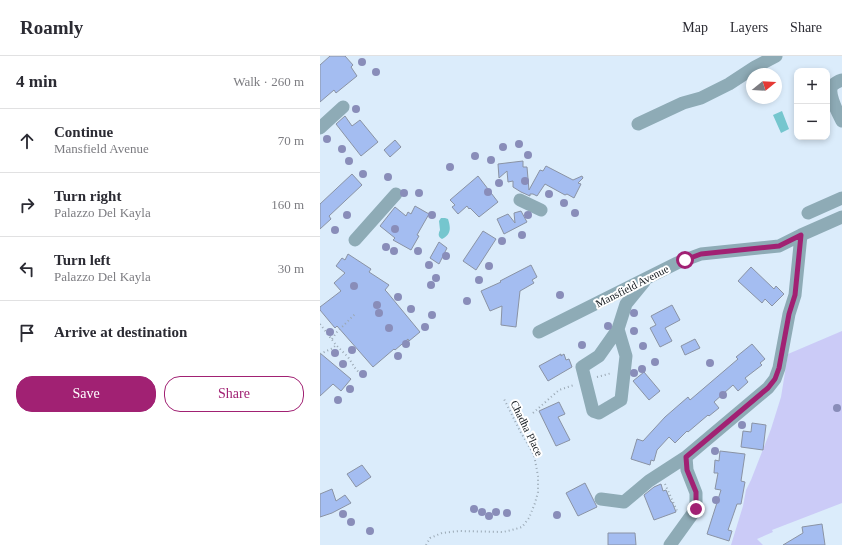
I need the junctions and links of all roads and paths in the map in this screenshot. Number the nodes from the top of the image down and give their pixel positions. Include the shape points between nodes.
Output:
1 (776, 56) edge
2 (842, 80) edge
3 (343, 107) dead end
4 (842, 121) edge
5 (638, 124) dead end
6 (320, 128) edge
7 (396, 194) dead end
8 (842, 198) edge
9 (520, 200) dead end
10 (541, 210) dead end
11 (808, 213) dead end
12 (842, 217) edge
13 (801, 235) junction
14 (355, 240) dead end
15 (648, 278) junction
16 (355, 314) dead end
17 (320, 324) edge
18 (618, 329) junction
19 (539, 332) dead end
20 (332, 339) junction
21 (336, 345) junction
22 (320, 354) edge
23 (362, 376) dead end
24 (503, 397) dead end
25 (686, 457) junction
26 (660, 474) junction
27 (601, 499) dead end
28 (684, 526) junction
29 (426, 545) edge
30 (670, 545) edge

1 - 5 street via 722,88
2 - 4 street via 832,85 830,91
3 - 6 street
7 - 14 street
8 - 11 street
9 - 10 street
12 - 13 street, Mansfield Avenue
13 - 15 street, Mansfield Avenue via 779,246 701,254
13 - 25 street via 795,295 775,379 768,388
15 - 18 street via 626,304
15 - 19 street, Mansfield Avenue
16 - 20 path
17 - 20 path
18 - 18 street via 626,356 621,400 599,413 593,411 582,367 599,356
20 - 21 path
21 - 22 path
21 - 23 path
24 - 29 path, Chadha Place via 534,456 538,492 529,518 522,527 504,532 442,533 430,538
25 - 26 street
25 - 28 street via 687,470 696,492 696,509
26 - 27 street via 624,502
26 - 28 path
28 - 30 street

